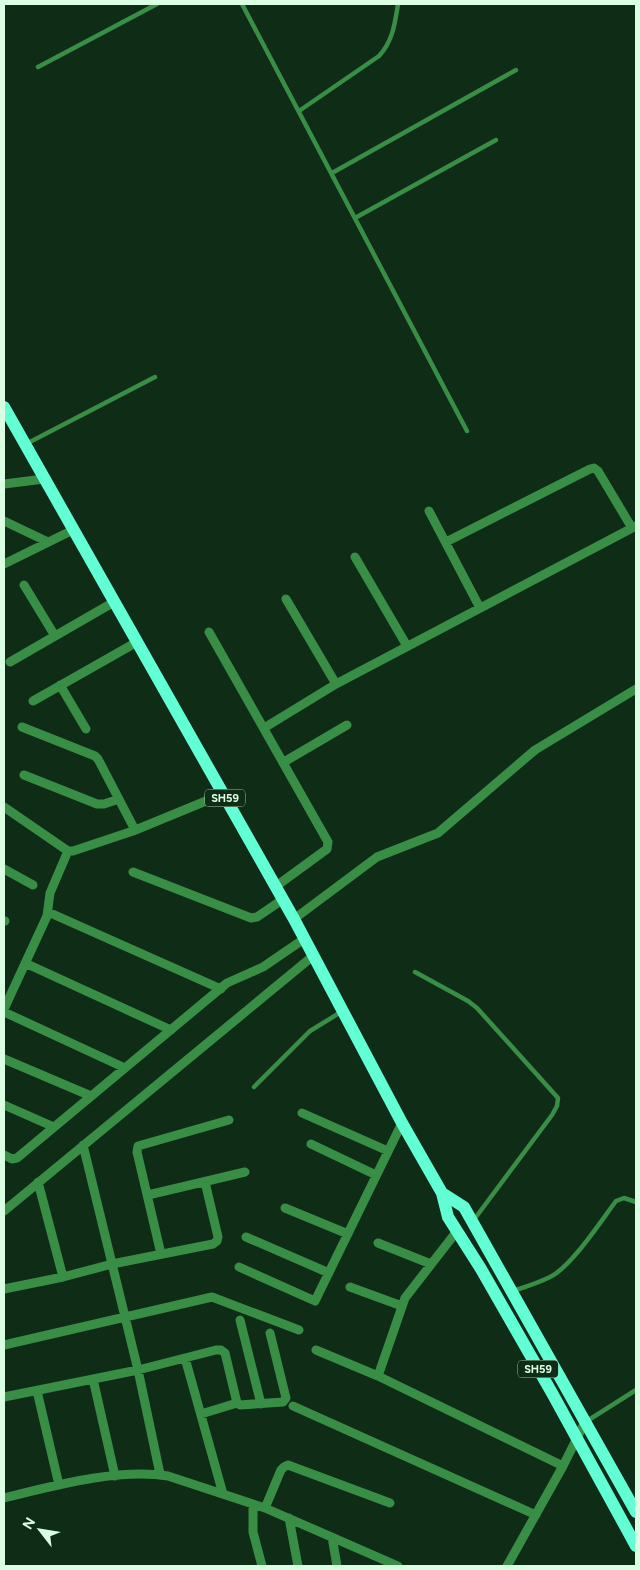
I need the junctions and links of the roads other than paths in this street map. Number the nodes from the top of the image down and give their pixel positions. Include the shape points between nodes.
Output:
1 (157, 4) edge
2 (242, 4) edge
3 (398, 4) edge
4 (38, 67) dead end
5 (516, 70) dead end
6 (299, 111) junction
7 (496, 140) dead end
8 (332, 174) junction
9 (355, 218) junction
10 (156, 377) dead end
11 (4, 407) edge
12 (468, 431) dead end
13 (25, 445) junction
14 (44, 479) junction
15 (4, 484) edge
16 (430, 510) dead end
17 (4, 521) edge
18 (634, 527) edge
19 (73, 530) junction
20 (48, 542) junction
21 (446, 542) junction
22 (355, 557) dead end
23 (4, 564) edge
24 (24, 585) dead end
25 (286, 599) dead end
26 (114, 602) junction
27 (480, 608) junction
28 (209, 632) dead end
29 (55, 636) junction
30 (137, 642) junction
31 (407, 646) junction
32 (10, 662) dead end
33 (336, 684) junction
34 (60, 686) junction
35 (636, 689) edge
36 (33, 701) dead end
37 (347, 724) dead end
38 (22, 727) dead end
39 (264, 728) junction
40 (86, 729) dead end
41 (284, 762) junction
42 (24, 775) dead end
43 (223, 794) junction
44 (119, 799) junction
45 (4, 807) edge
46 (135, 830) junction
47 (68, 851) junction
48 (4, 869) edge
49 (133, 872) dead end
50 (33, 885) dead end
51 (275, 887) junction
52 (282, 900) junction
53 (48, 912) junction
54 (294, 919) junction
55 (304, 938) junction
56 (313, 956) junction
57 (25, 963) junction
58 (415, 972) dead end
59 (221, 989) junction
60 (4, 1010) edge
61 (343, 1011) junction
62 (171, 1030) junction
63 (4, 1059) edge
64 (125, 1068) junction
65 (254, 1088) dead end
66 (91, 1096) junction
67 (4, 1105) edge
68 (302, 1113) dead end
69 (229, 1120) dead end
70 (402, 1123) junction
71 (54, 1127) junction
72 (311, 1144) dead end
73 (83, 1145) junction
74 (388, 1151) junction
75 (4, 1155) edge
76 (245, 1172) dead end
77 (376, 1175) junction
78 (38, 1182) junction
79 (205, 1182) junction
80 (442, 1193) junction
81 (148, 1195) junction
82 (636, 1202) edge
83 (285, 1208) dead end
84 (4, 1210) edge
85 (472, 1222) junction
86 (456, 1231) junction
87 (348, 1234) junction
88 (246, 1237) dead end
89 (378, 1243) dead end
90 (161, 1254) junction
91 (112, 1264) junction
92 (431, 1264) junction
93 (239, 1268) dead end
94 (329, 1273) junction
95 (63, 1277) junction
96 (350, 1287) dead end
97 (4, 1289) edge
98 (512, 1292) junction
99 (402, 1306) junction
100 (124, 1318) junction
101 (240, 1320) dead end
102 (299, 1330) dead end
103 (270, 1334) dead end
104 (4, 1346) edge
105 (316, 1350) dead end
106 (185, 1358) junction
107 (138, 1370) junction
108 (378, 1376) junction
109 (93, 1379) junction
110 (636, 1390) edge
111 (38, 1391) junction
112 (4, 1397) edge
113 (238, 1403) junction
114 (261, 1404) junction
115 (293, 1406) dead end
116 (201, 1414) junction
117 (585, 1422) junction
118 (578, 1439) junction
119 (563, 1466) junction
120 (160, 1474) junction
121 (115, 1476) junction
122 (59, 1485) junction
123 (223, 1494) junction
124 (4, 1498) edge
125 (390, 1503) dead end
126 (253, 1504) junction
127 (265, 1508) junction
128 (636, 1512) edge
129 (536, 1515) junction
130 (289, 1518) junction
131 (332, 1537) junction
132 (636, 1546) edge
133 (262, 1566) edge
134 (298, 1566) edge
135 (337, 1566) edge
136 (398, 1566) edge
137 (507, 1566) edge

1 - 4 lane
2 - 6 lane
3 - 6 lane via 391,37 379,56
5 - 8 lane
6 - 8 lane
7 - 9 lane
8 - 9 lane
9 - 12 lane
10 - 13 lane
11 - 13 main road, SH59
13 - 14 main road, SH59
14 - 15 street
14 - 19 main road, SH59
16 - 21 street
17 - 20 street
18 - 21 street via 594,468
18 - 27 street
19 - 20 street
19 - 26 main road, SH59
20 - 23 street
21 - 27 street
22 - 31 street
24 - 29 street
25 - 33 street
26 - 29 street
26 - 30 main road, SH59
27 - 31 street
28 - 39 street
29 - 32 street
30 - 34 street
30 - 43 main road, SH59
31 - 33 street
33 - 39 street
34 - 36 street
34 - 40 street
35 - 54 street via 535,750 438,834 377,857
37 - 41 street
38 - 44 street via 94,756
39 - 41 street
41 - 51 street via 328,842 327,849
42 - 44 street via 97,804
43 - 46 street
43 - 51 main road, SH59
44 - 46 street
45 - 47 street
46 - 47 street
47 - 53 street via 50,893
48 - 50 street
49 - 52 street via 251,918
51 - 52 main road, SH59
52 - 54 main road, SH59
53 - 57 street
53 - 59 street
54 - 55 main road, SH59
55 - 56 main road, SH59
55 - 59 street via 263,967 231,980
56 - 61 main road, SH59
56 - 73 street
57 - 60 street
57 - 62 street
58 - 85 lane via 477,1008 558,1098 552,1115
59 - 62 street
60 - 64 street
61 - 65 lane via 310,1031
61 - 70 main road, SH59
62 - 64 street
63 - 66 street
64 - 66 street
66 - 71 street
67 - 71 street
68 - 74 street
69 - 81 street via 138,1146 136,1152
70 - 74 street
70 - 80 main road, SH59
71 - 75 street via 14,1160
72 - 77 street
73 - 78 street
73 - 91 street
74 - 77 street
76 - 79 street
77 - 87 street
78 - 84 street
78 - 95 street
79 - 81 street
79 - 90 street via 217,1242
80 - 85 main road, SH59 via 464,1207
80 - 86 main road, SH59 via 448,1218
81 - 90 street
82 - 98 lane via 624,1198 616,1200 560,1270
83 - 87 street
85 - 98 main road, SH59
86 - 92 street
86 - 118 main road, SH59
87 - 94 street
88 - 94 street
89 - 92 street
90 - 91 street
91 - 95 street
91 - 100 street
92 - 99 street
93 - 94 street via 315,1301
95 - 97 street
96 - 99 street
98 - 117 main road, SH59
99 - 108 street
100 - 102 street via 212,1297
100 - 104 street
100 - 107 street
101 - 114 street
103 - 114 street via 286,1401
105 - 108 street
106 - 107 street
106 - 113 street via 216,1350 225,1353
106 - 116 street
107 - 109 street
107 - 120 street
108 - 119 street
109 - 111 street
109 - 121 street
110 - 117 lane
111 - 112 street
111 - 122 street
113 - 114 street
113 - 116 street
115 - 129 street
116 - 123 street
117 - 118 street
117 - 128 main road, SH59
118 - 119 street
118 - 132 main road, SH59
119 - 129 street
120 - 121 street
120 - 123 street
121 - 122 street
122 - 124 street
123 - 126 street
125 - 127 street via 288,1465 282,1470
126 - 127 street
126 - 133 street via 253,1532
127 - 130 street
129 - 137 street
130 - 131 street
130 - 134 street
131 - 135 street
131 - 136 street

